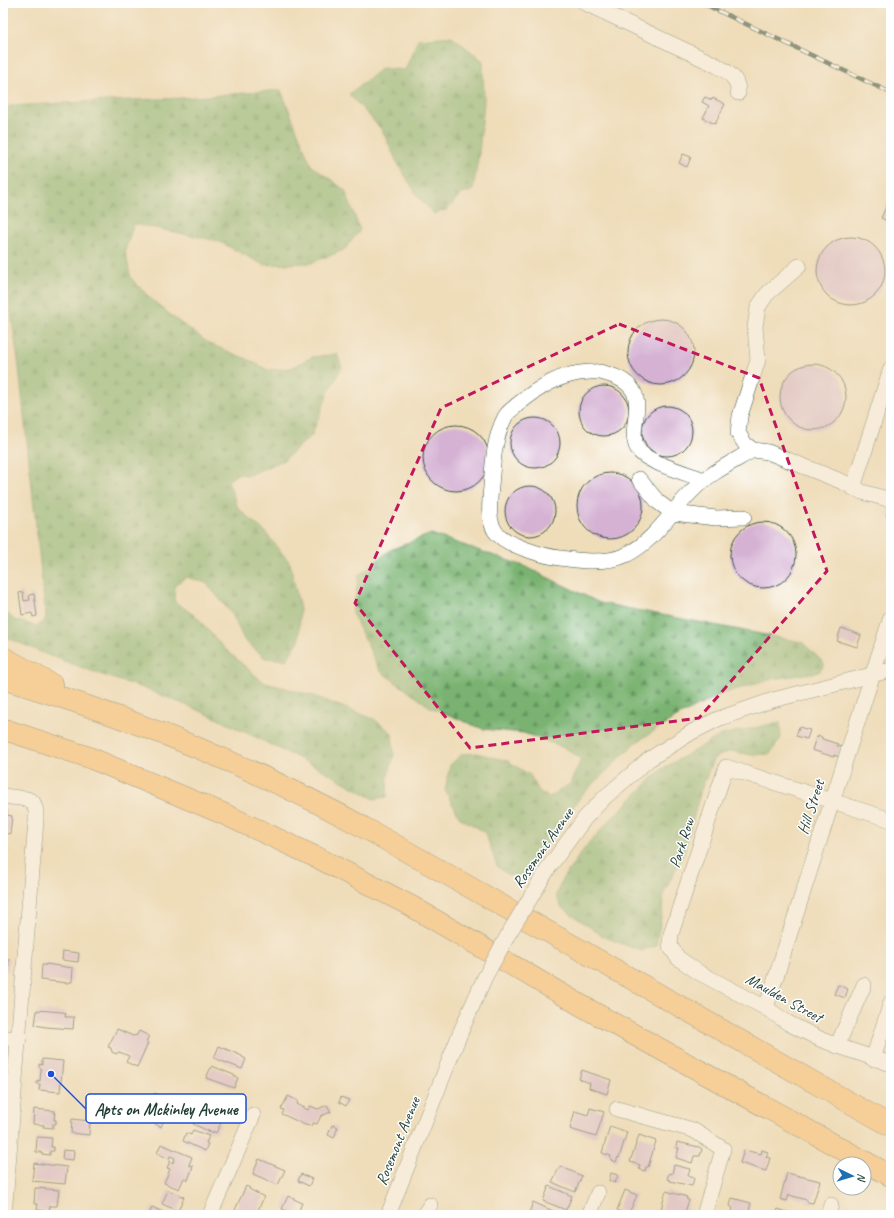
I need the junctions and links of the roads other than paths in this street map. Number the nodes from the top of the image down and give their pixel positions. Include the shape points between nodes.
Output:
1 (585, 3) edge
2 (738, 93) dead end
3 (799, 266) dead end
4 (891, 368) edge
5 (753, 450) junction
6 (639, 479) dead end
7 (705, 480) junction
8 (853, 488) junction
9 (891, 500) edge
10 (673, 513) junction
11 (744, 517) dead end
12 (891, 617) edge
13 (3, 657) edge
14 (891, 670) edge
15 (873, 674) junction
16 (3, 679) edge
17 (92, 706) junction
18 (3, 730) edge
19 (3, 745) edge
20 (102, 763) junction
21 (3, 796) edge
22 (832, 800) junction
23 (891, 820) edge
24 (670, 946) joint
25 (864, 985) dead end
26 (891, 1002) edge
27 (766, 1008) junction
28 (3, 1038) edge
29 (19, 1040) junction
30 (837, 1046) junction
31 (873, 1059) junction
32 (891, 1064) edge
33 (617, 1109) dead end
34 (253, 1115) dead end
35 (891, 1126) edge
36 (891, 1176) edge
37 (598, 1194) dead end
38 (4, 1215) edge
39 (210, 1215) edge
40 (388, 1215) edge
41 (589, 1215) edge
42 (704, 1215) edge

1 - 2 street via 714,64 730,74 738,85
3 - 5 street via 767,294 758,307 755,327 758,360 740,416 738,433 745,444
4 - 8 street
5 - 7 street
5 - 8 street via 768,452
6 - 10 street via 658,502
7 - 10 street via 694,488
7 - 10 street via 648,459 640,451 634,441 638,404 633,390 622,380 602,372 560,377 530,394 506,415 497,434 489,513 496,532 515,546 552,557 596,562 624,556 646,543
8 - 9 street
10 - 11 street via 716,518
12 - 15 street, Hill Street
13 - 17 highway
14 - 15 street, Rosemont Avenue
15 - 22 street, Hill Street
15 - 40 street, Rosemont Avenue, bridge via 773,700 718,719 648,760 585,818 549,866 485,977
16 - 17 highway
17 - 35 highway via 191,745 355,823
18 - 20 highway
19 - 20 highway
20 - 36 highway via 318,858 411,906 582,1006
21 - 29 street via 27,799 33,802 36,811
22 - 23 street
22 - 24 street, Park Row via 726,767 671,934
22 - 27 street, Hill Street
24 - 27 street, Maulden Street via 678,958 698,972
25 - 30 street
26 - 31 street
27 - 30 street, Maulden Street via 788,1023
28 - 29 street
29 - 38 street
30 - 31 street, Maulden Street
31 - 32 street, Maulden Street
33 - 42 street via 693,1130 723,1149
34 - 39 street
37 - 41 street

